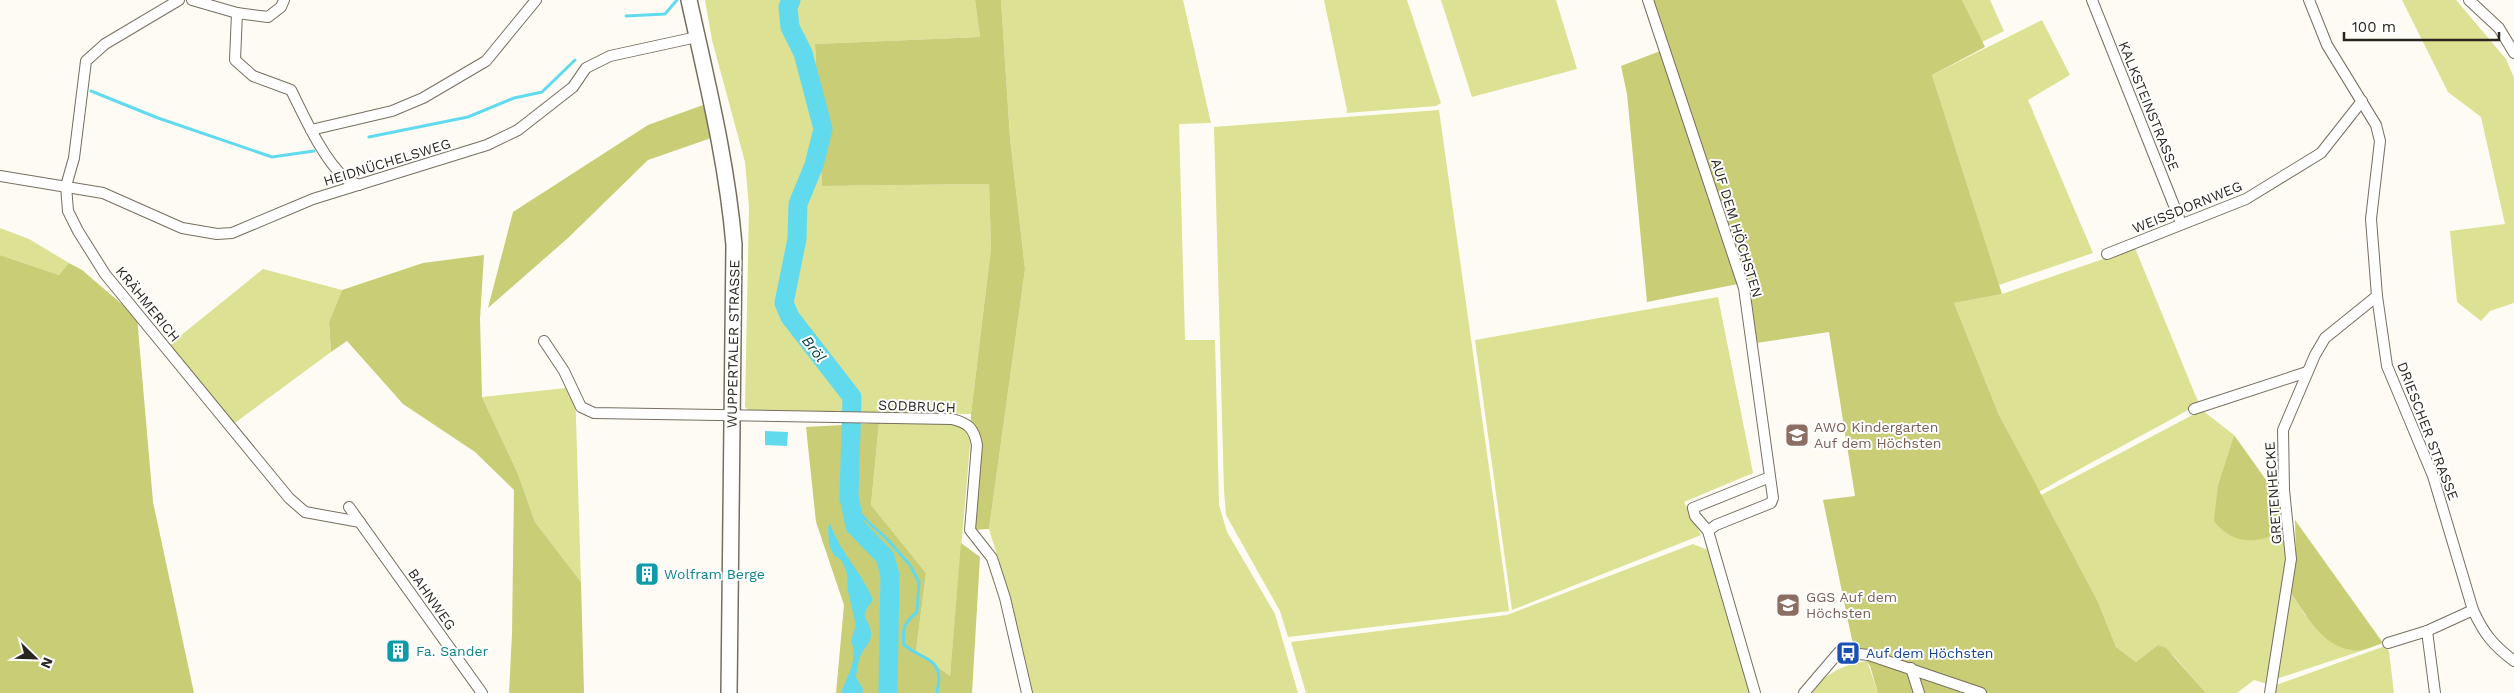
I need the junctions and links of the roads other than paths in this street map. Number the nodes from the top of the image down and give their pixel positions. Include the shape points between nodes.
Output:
1 (179, 0) edge
2 (192, 0) edge
3 (284, 0) edge
4 (536, 0) edge
5 (689, 0) edge
6 (1648, 0) edge
7 (2092, 0) edge
8 (2309, 0) edge
9 (2469, 0) edge
10 (237, 14) junction
11 (697, 36) junction
12 (2514, 53) edge
13 (2362, 101) junction
14 (311, 130) junction
15 (0, 176) edge
16 (359, 184) junction
17 (66, 186) junction
18 (2182, 223) junction
19 (2107, 254) dead end
20 (2377, 296) junction
21 (544, 341) dead end
22 (2308, 372) junction
23 (2194, 409) dead end
24 (732, 416) junction
25 (1770, 477) junction
26 (349, 507) dead end
27 (360, 522) junction
28 (1708, 532) junction
29 (2473, 610) junction
30 (2427, 631) junction
31 (2388, 643) dead end
32 (2514, 661) edge
33 (1911, 668) junction
34 (482, 693) edge
35 (728, 693) edge
36 (1027, 693) edge
37 (1755, 693) edge
38 (1804, 693) edge
39 (1919, 693) edge
40 (1981, 693) edge
41 (2270, 693) edge
42 (2435, 693) edge

1 - 17 street via 104,44 86,61 74,158
2 - 10 street
3 - 10 street via 281,7 268,17
4 - 14 street via 486,61 423,98 392,111
5 - 11 main road, WUPPERTALER STRASSE
6 - 25 street, AUF DEM HÖCHSTEN via 1744,288
7 - 18 street, KALKSTEINSTRASSE
8 - 13 street, DRIESCHER STRASSE via 2327,44
9 - 12 street via 2499,28
10 - 14 street via 235,60 254,76 291,90
11 - 16 street, HEIDNÜCHELSWEG via 610,56 586,68 573,87 518,130 487,145
11 - 24 main road, WUPPERTALER STRASSE via 730,200 734,246
13 - 18 street, WEISSDORNWEG via 2321,154 2246,199
13 - 20 street, DRIESCHER STRASSE via 2376,125 2380,141 2371,220
14 - 16 street via 346,179
15 - 17 street, HEIDNÜCHELSWEG
16 - 17 street, HEIDNÜCHELSWEG via 232,232 217,234 182,228 103,193
17 - 27 street, KRÄHMERICH via 68,211 105,274 271,479 305,512
18 - 19 street, WEISSDORNWEG
20 - 22 street, GRETENHECKE via 2325,338
20 - 29 street, DRIESCHER STRASSE via 2387,366 2433,476
21 - 24 street, SODBRUCH via 564,371 581,407 594,413
22 - 23 street
22 - 41 street, GRETENHECKE via 2283,430 2284,490 2291,559
24 - 35 main road, WUPPERTALER STRASSE
24 - 36 street, SODBRUCH via 952,419 967,423 974,432 976,445 970,530 992,558 1005,598
25 - 28 street, AUF DEM HÖCHSTEN via 1771,503 1716,525
25 - 28 street via 1693,508
26 - 27 street, BAHNWEG
27 - 34 street, BAHNWEG
28 - 37 street
29 - 30 street
29 - 32 street, DRIESCHER STRASSE via 2494,646
30 - 31 street
30 - 42 street
33 - 38 street via 1869,655 1839,652
33 - 39 street
33 - 40 street

